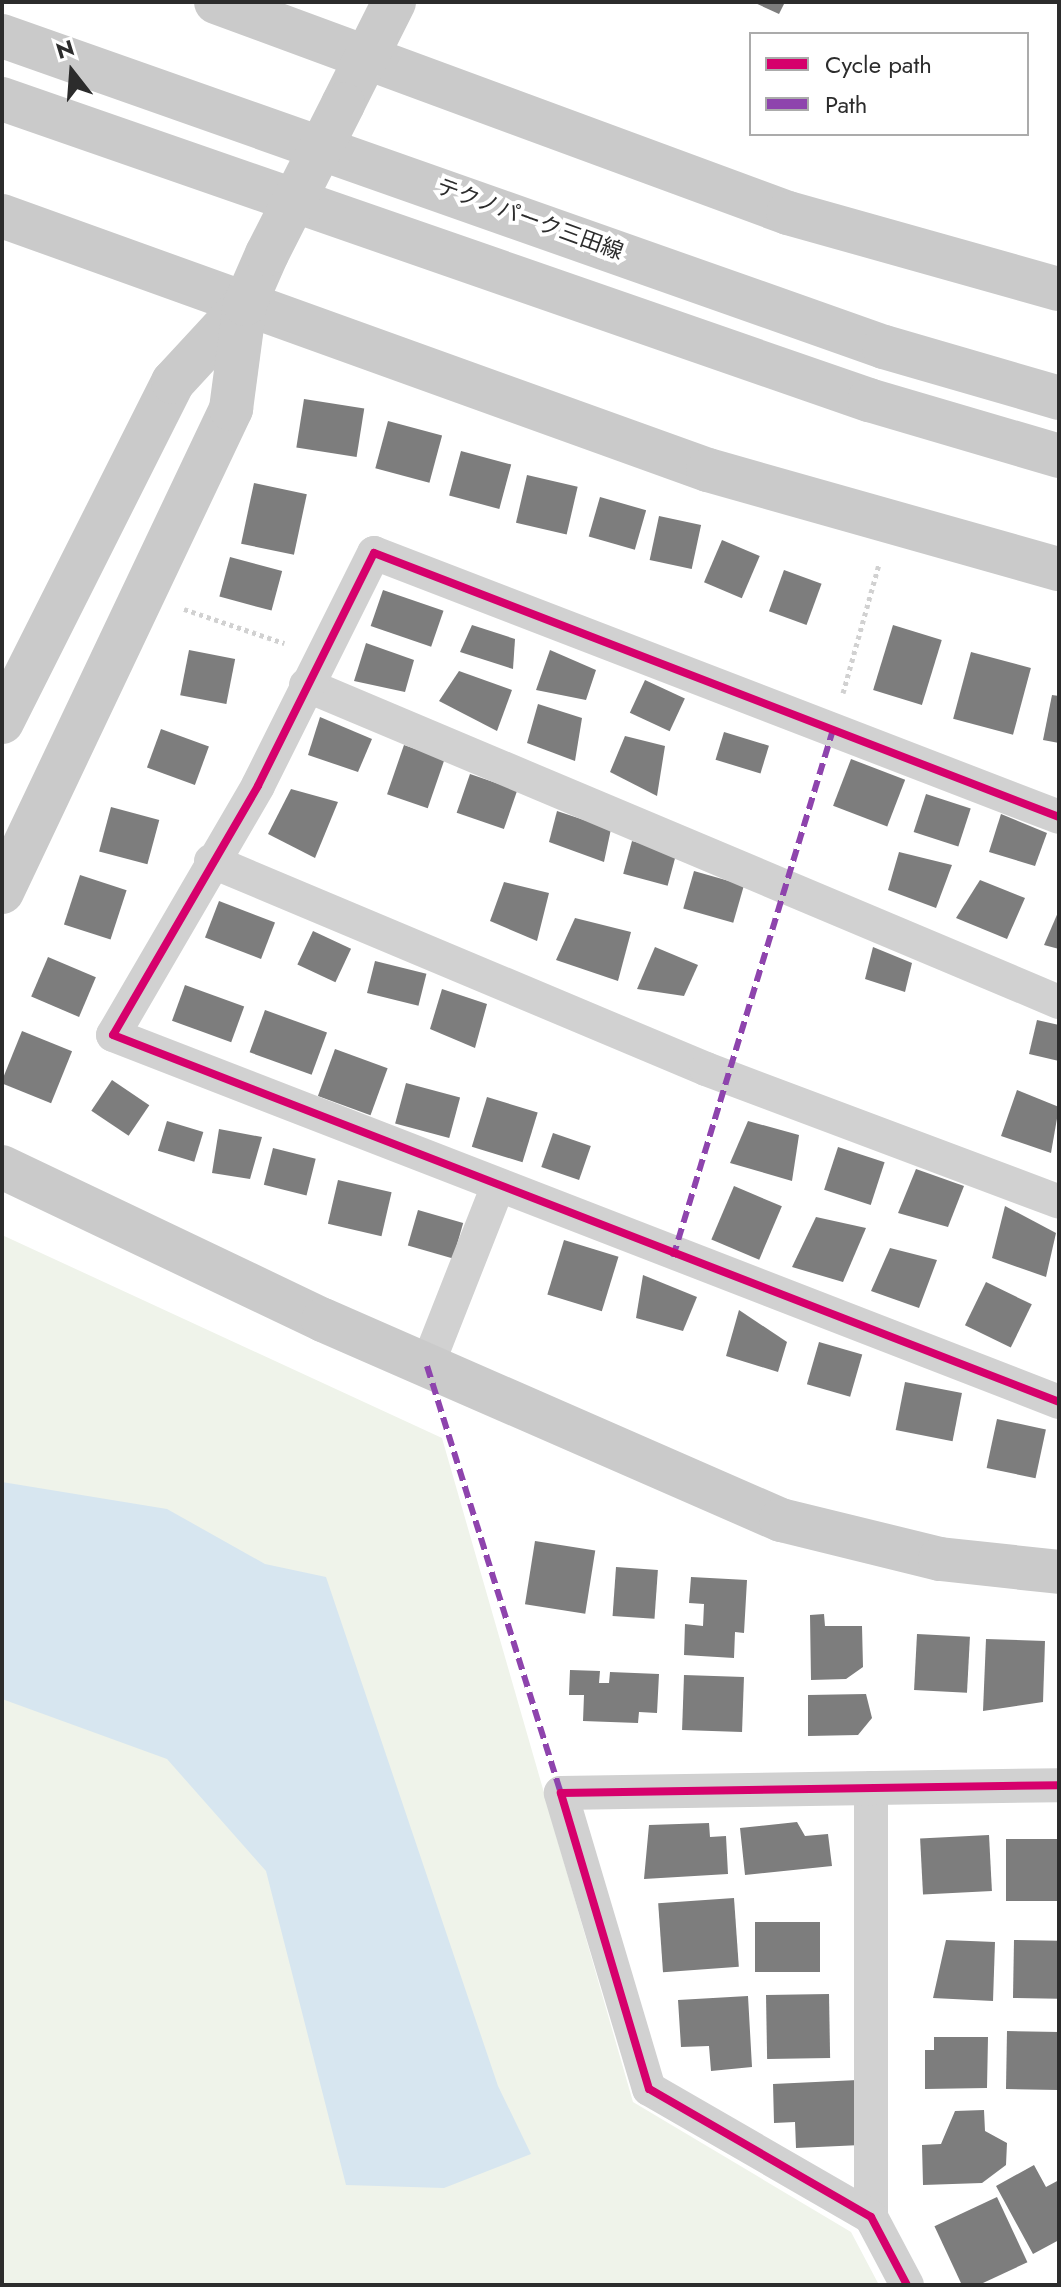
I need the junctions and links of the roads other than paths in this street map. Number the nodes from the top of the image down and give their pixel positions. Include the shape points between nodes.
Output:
1 (216, 2) edge
2 (394, 2) edge
3 (2, 36) edge
4 (368, 55) junction
5 (2, 99) edge
6 (2, 216) edge
7 (1059, 289) edge
8 (245, 304) junction
9 (1059, 398) edge
10 (1059, 456) edge
11 (1059, 569) edge
12 (313, 670) junction
13 (2, 722) edge
14 (1059, 817) edge
15 (211, 861) junction
16 (2, 892) edge
17 (1059, 1002) edge
18 (2, 1167) edge
19 (497, 1188) junction
20 (1059, 1202) edge
21 (427, 1366) junction
22 (1059, 1402) edge
23 (1059, 1572) edge
24 (1059, 1785) edge
25 (871, 1788) junction
26 (871, 2217) junction
27 (907, 2285) edge

1 - 4 main road
2 - 4 main road
3 - 9 main road, テクノパーク三田線 via 884,347
4 - 7 main road via 788,213
4 - 8 main road, bridge
5 - 10 main road via 869,400
6 - 8 main road
8 - 11 main road via 708,470
8 - 13 main road via 173,382
8 - 16 main road via 231,409
12 - 14 street via 374,553
12 - 15 street
12 - 17 street
15 - 19 street via 113,1035
15 - 20 street via 706,1069
18 - 21 main road
19 - 21 street
19 - 22 street
21 - 23 main road via 781,1520 940,1559
24 - 25 street
25 - 26 street
25 - 26 street via 561,1793 649,2089
26 - 27 street

